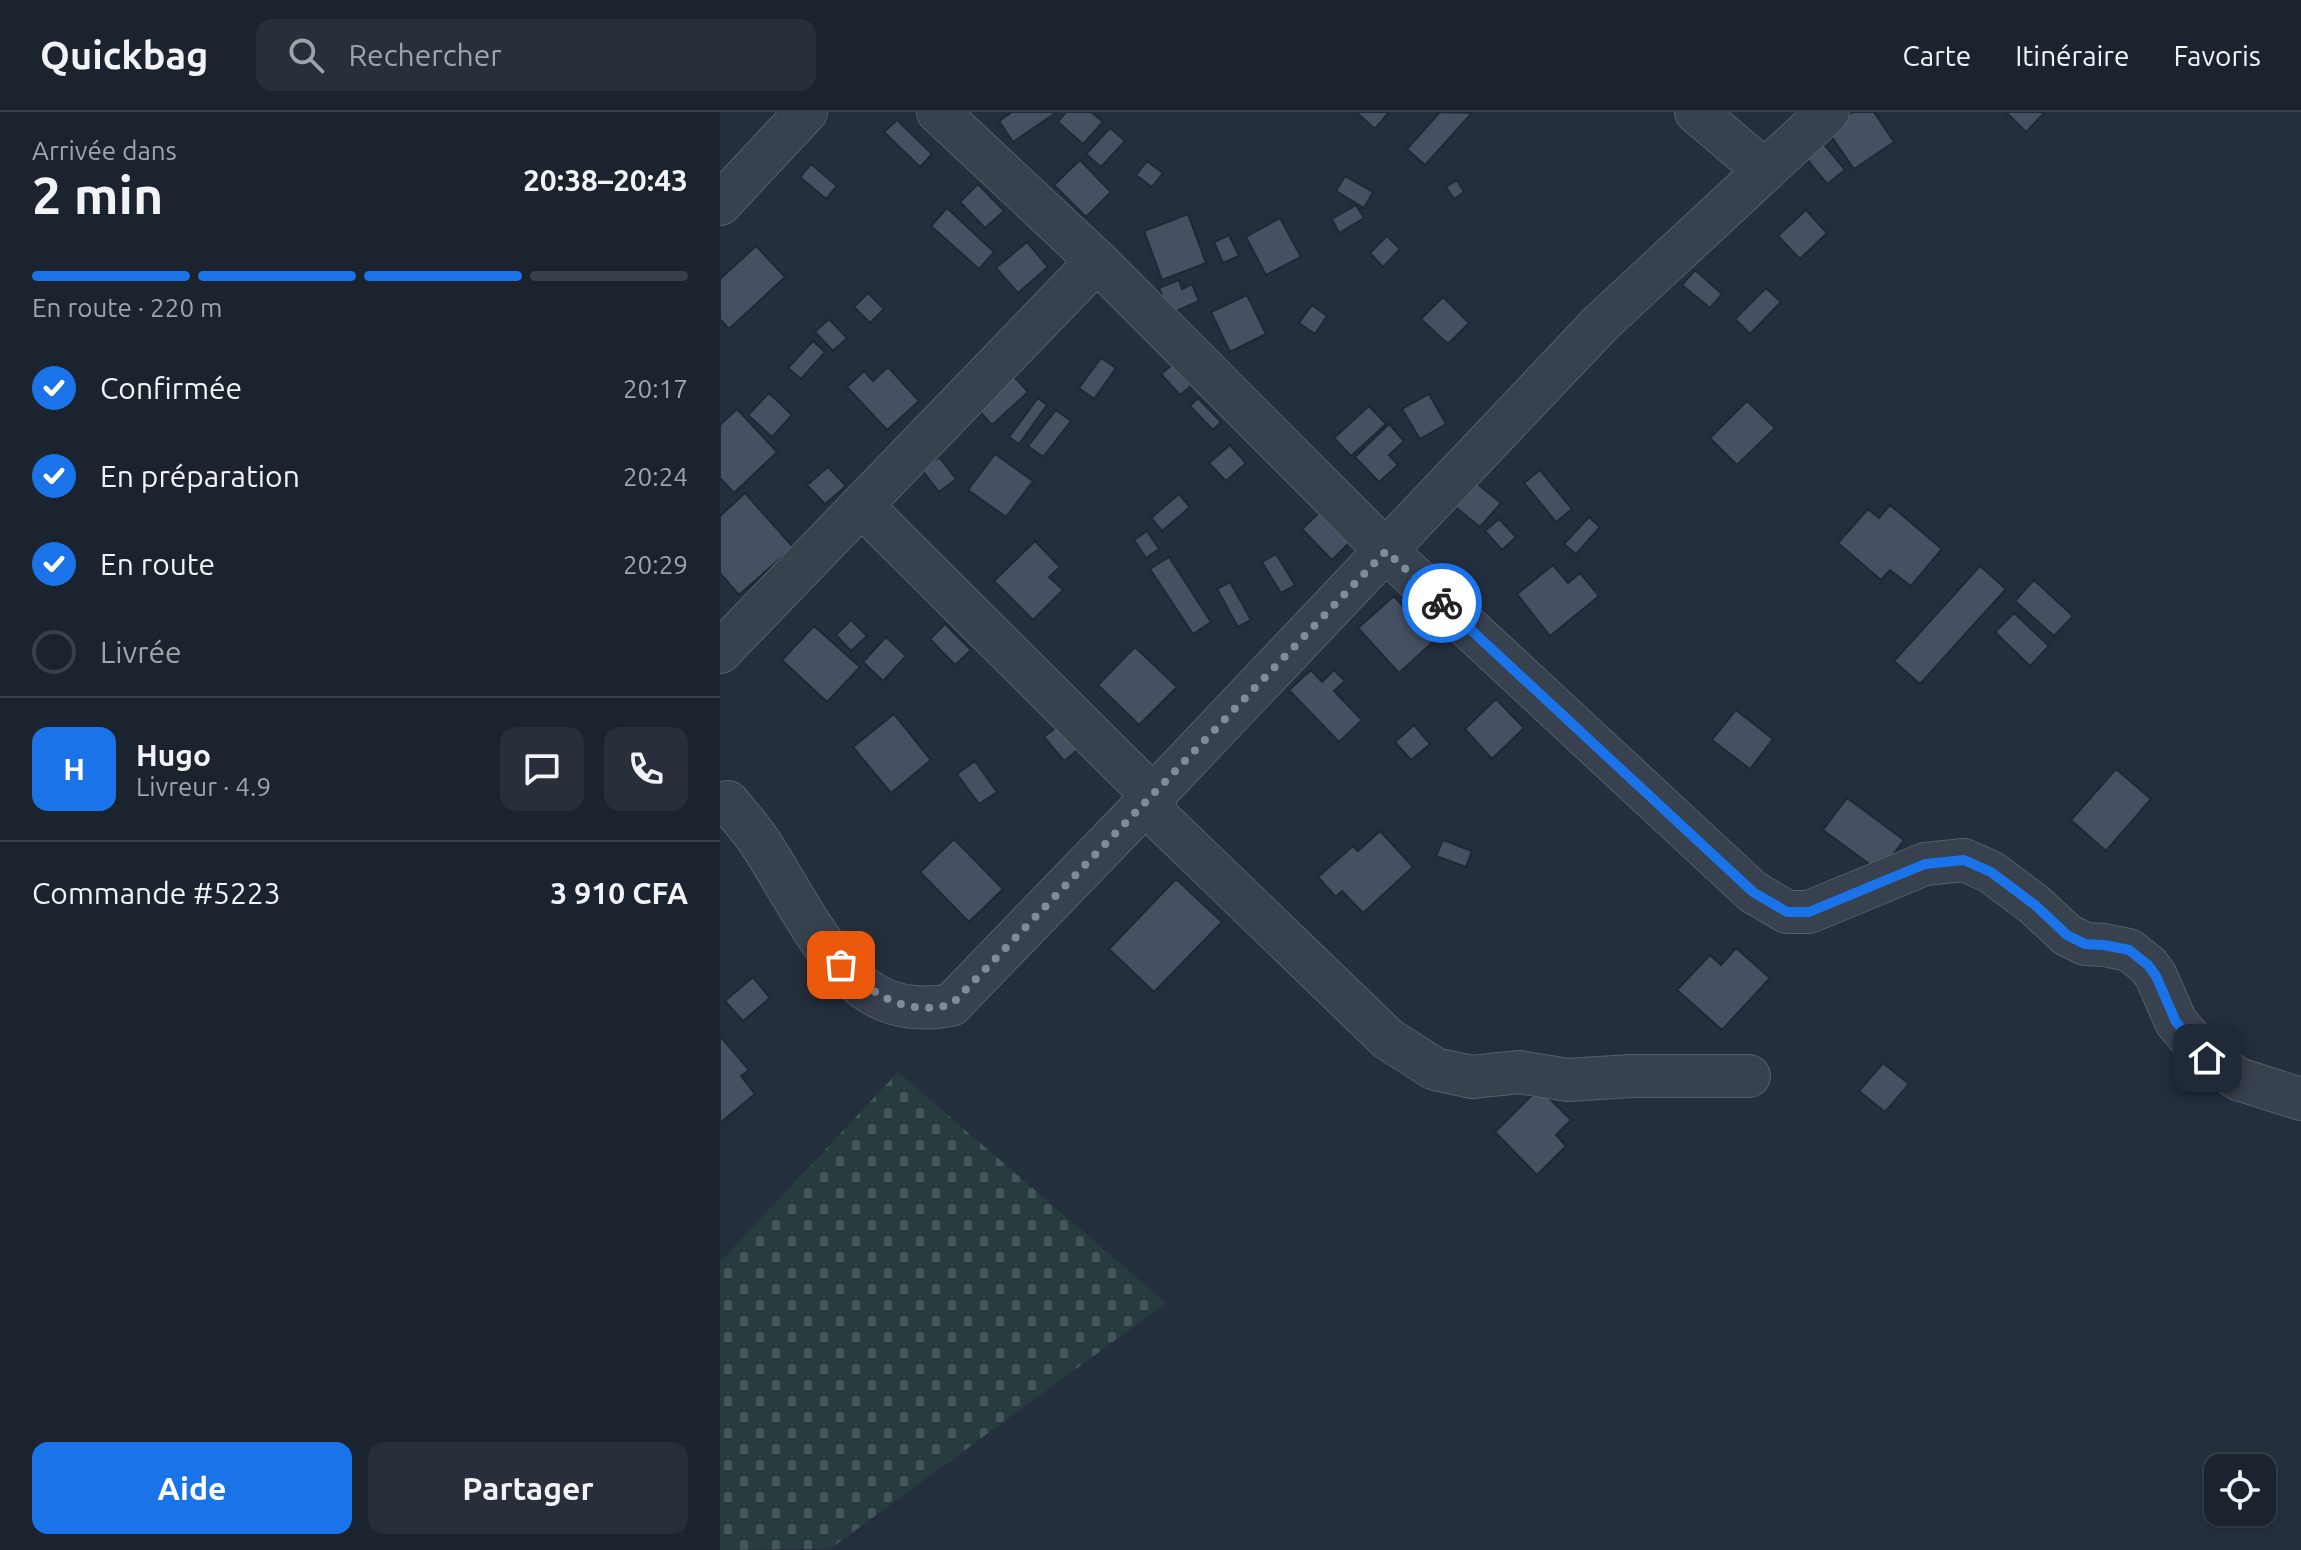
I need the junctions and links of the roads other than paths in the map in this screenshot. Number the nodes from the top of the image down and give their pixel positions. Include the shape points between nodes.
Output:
1 (806, 112) edge
2 (938, 112) edge
3 (1696, 112) edge
4 (1828, 112) edge
5 (1765, 171) junction
6 (720, 204) edge
7 (1097, 261) junction
8 (862, 506) junction
9 (1386, 551) junction
10 (720, 652) edge
11 (1153, 796) junction
12 (723, 812) edge
13 (1749, 1076) dead end
14 (2301, 1099) edge

1 - 6 street
2 - 7 street
3 - 5 street
4 - 5 street
5 - 9 street via 1601,323
7 - 8 street
7 - 9 street
8 - 10 street
8 - 11 street
9 - 11 street
9 - 14 street via 1753,892 1787,912 1809,912 1925,864 1964,860 1991,872 2067,935 2085,944 2129,950 2156,976 2176,1022 2207,1058 2238,1079
11 - 12 street via 951,1005 933,1008 909,1007 874,994 841,965 758,839
11 - 13 street via 1157,816 1388,1039 1435,1069 1472,1077 1519,1072 1568,1080

